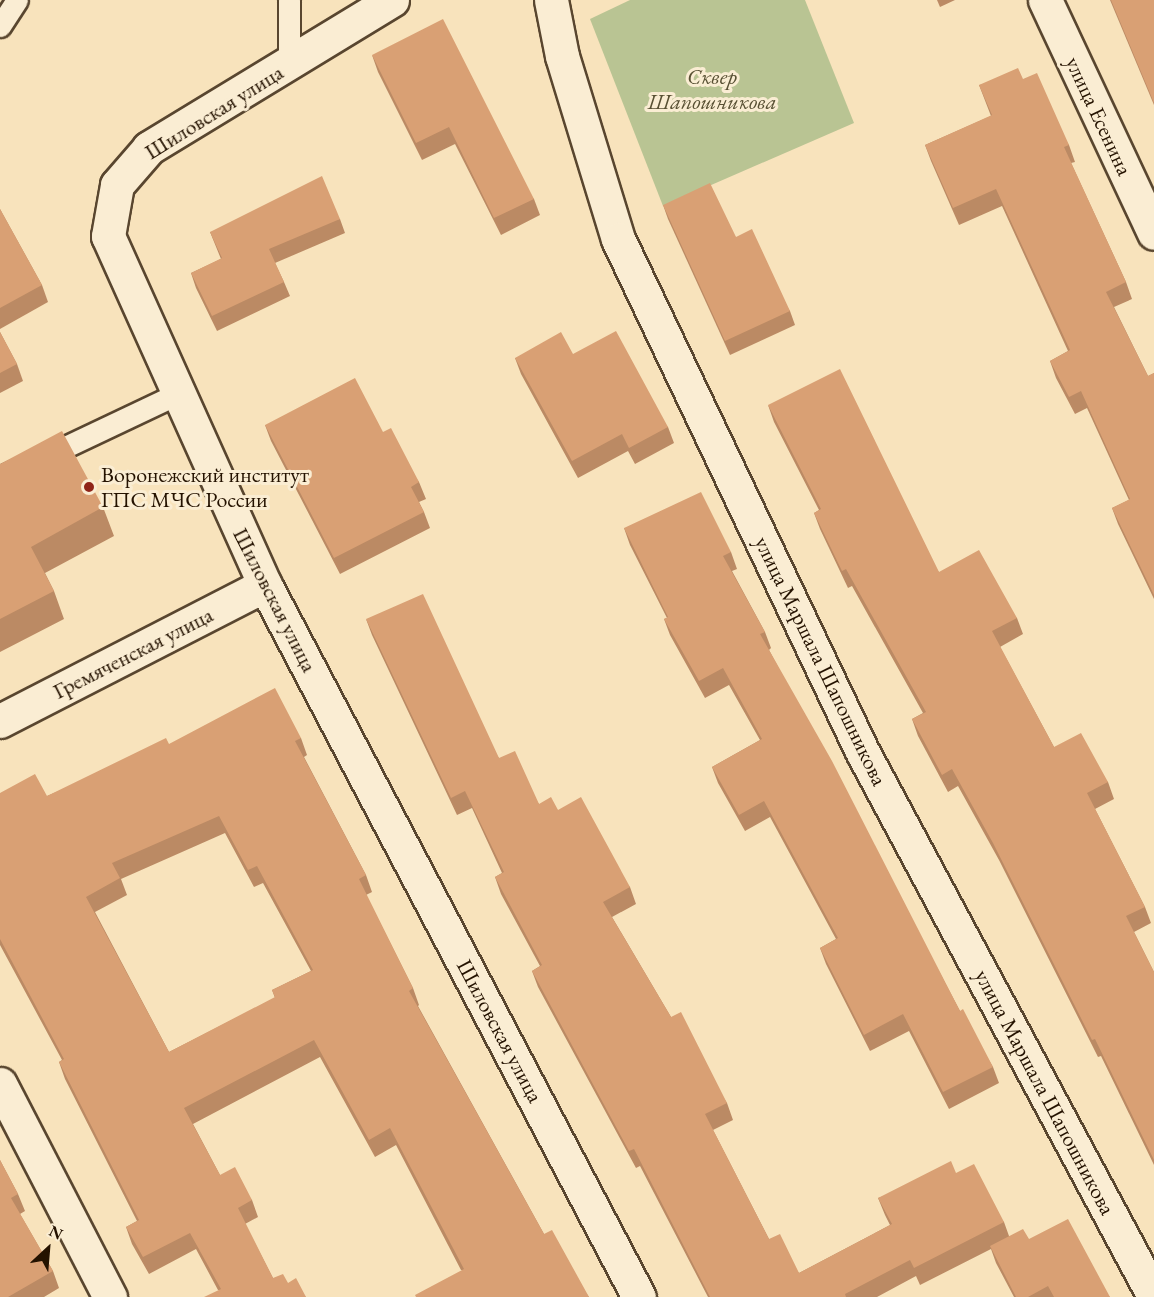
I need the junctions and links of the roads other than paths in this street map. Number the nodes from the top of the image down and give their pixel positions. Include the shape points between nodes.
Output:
1 (17, 0) edge
2 (289, 0) edge
3 (392, 0) edge
4 (550, 0) edge
5 (1045, 0) edge
6 (0, 26) edge
7 (289, 65) junction
8 (1154, 233) edge
9 (177, 394) junction
10 (0, 478) edge
11 (265, 585) junction
12 (0, 721) edge
13 (0, 1084) edge
14 (1154, 1296) edge
15 (110, 1297) edge
16 (639, 1297) edge

1 - 6 lane
2 - 7 lane
3 - 7 street, Шиловская улица
4 - 14 street, улица Маршала Шапошникова via 562,56 618,238 862,751
5 - 8 street, улица Есенина
7 - 9 street, Шиловская улица via 149,148 117,185 108,236
9 - 10 lane
9 - 11 street, Шиловская улица
11 - 12 street, Гремяченская улица
11 - 16 street, Шиловская улица
13 - 15 street

